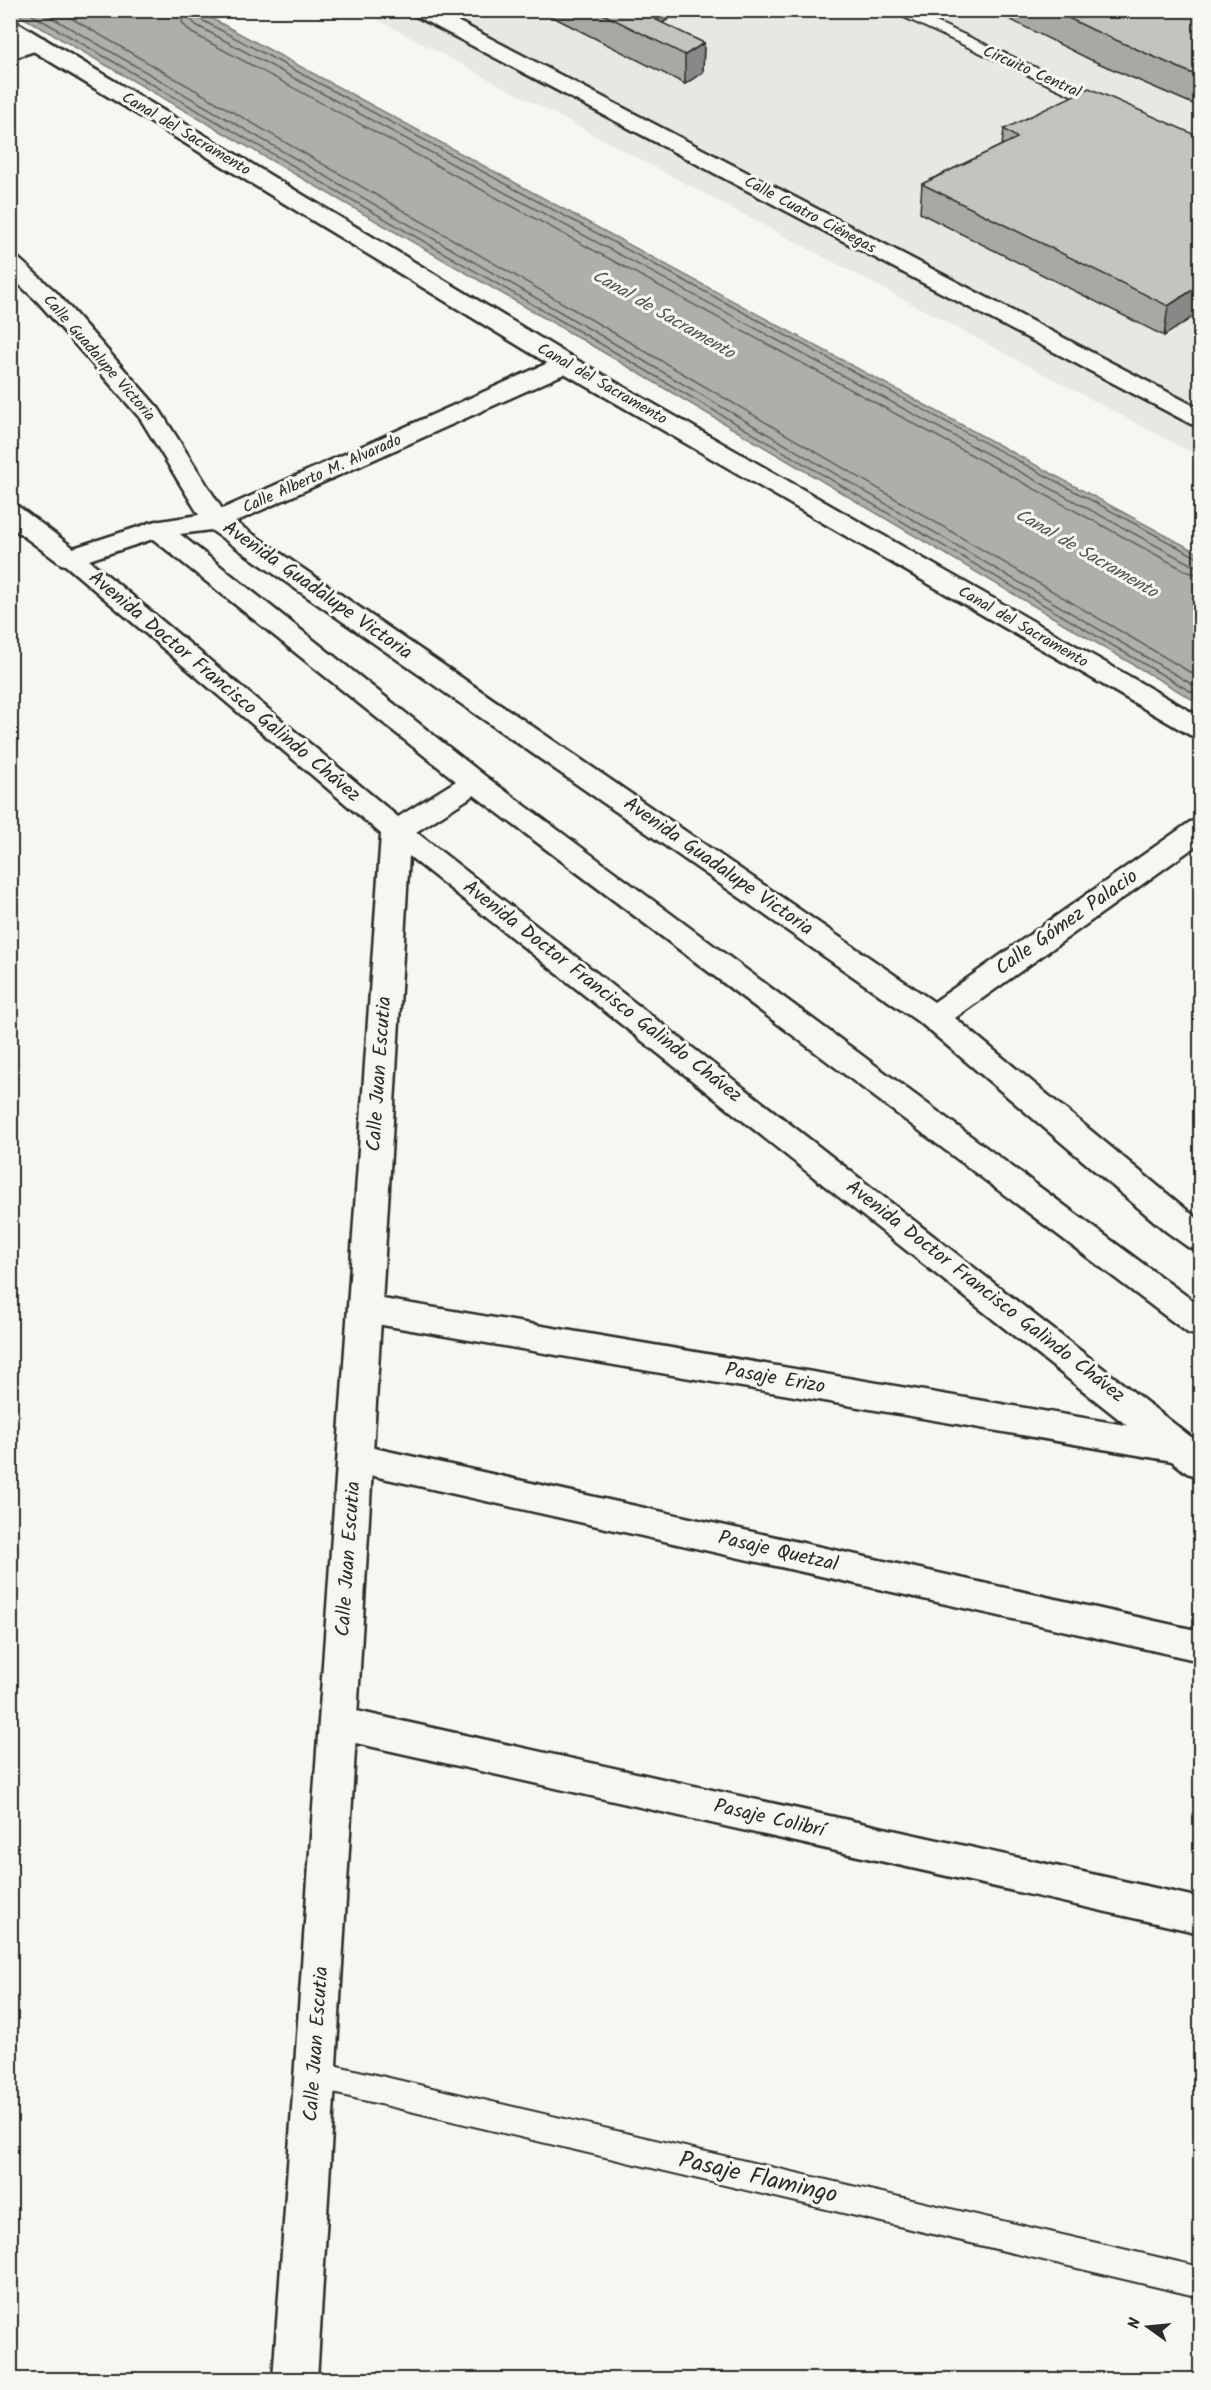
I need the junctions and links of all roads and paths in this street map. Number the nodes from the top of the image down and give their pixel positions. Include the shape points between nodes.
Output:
1 (419, 10) edge
2 (896, 10) edge
3 (10, 28) edge
4 (36, 43) junction
5 (10, 53) edge
6 (1124, 114) edge
7 (10, 263) edge
8 (566, 364) junction
9 (1200, 419) edge
10 (10, 513) edge
11 (216, 521) junction
12 (157, 529) junction
13 (70, 558) junction
14 (1200, 729) edge
15 (475, 782) junction
16 (1200, 830) edge
17 (396, 831) junction
18 (934, 1017) junction
19 (1193, 1223) edge
20 (365, 1309) junction
21 (1200, 1324) edge
22 (1192, 1456) edge
23 (356, 1458) junction
24 (1200, 1646) edge
25 (338, 1723) junction
26 (1200, 1916) edge
27 (316, 2075) junction
28 (1200, 2282) edge
29 (296, 2379) edge

1 - 9 street, Calle Cuatro Ciénegas
2 - 6 lane, Circuito Central
3 - 4 street, Canal del Sacramento
4 - 5 street
4 - 8 street, Canal del Sacramento
7 - 11 street, Calle Guadalupe Victoria via 47,297 150,414
8 - 11 street, Calle Alberto M. Alvarado
8 - 14 street, Canal del Sacramento
10 - 13 street, Avenida Doctor Francisco Galindo Chávez
11 - 12 street, Calle Alberto M. Alvarado
11 - 18 street, Avenida Guadalupe Victoria
12 - 13 street, Calle Alberto M. Alvarado
12 - 15 street
13 - 17 street, Avenida Doctor Francisco Galindo Chávez
15 - 17 street
15 - 21 street
16 - 18 street, Calle Gómez Palacio
17 - 20 street, Calle Juan Escutia
17 - 22 street, Avenida Doctor Francisco Galindo Chávez
18 - 19 street, Avenida Guadalupe Victoria
20 - 22 street, Pasaje Erizo
20 - 23 street, Calle Juan Escutia
23 - 24 street, Pasaje Quetzal
23 - 25 street, Calle Juan Escutia
25 - 26 street, Pasaje Colibrí
25 - 27 street, Calle Juan Escutia
27 - 28 lane, Pasaje Flamingo
27 - 29 street, Calle Juan Escutia

